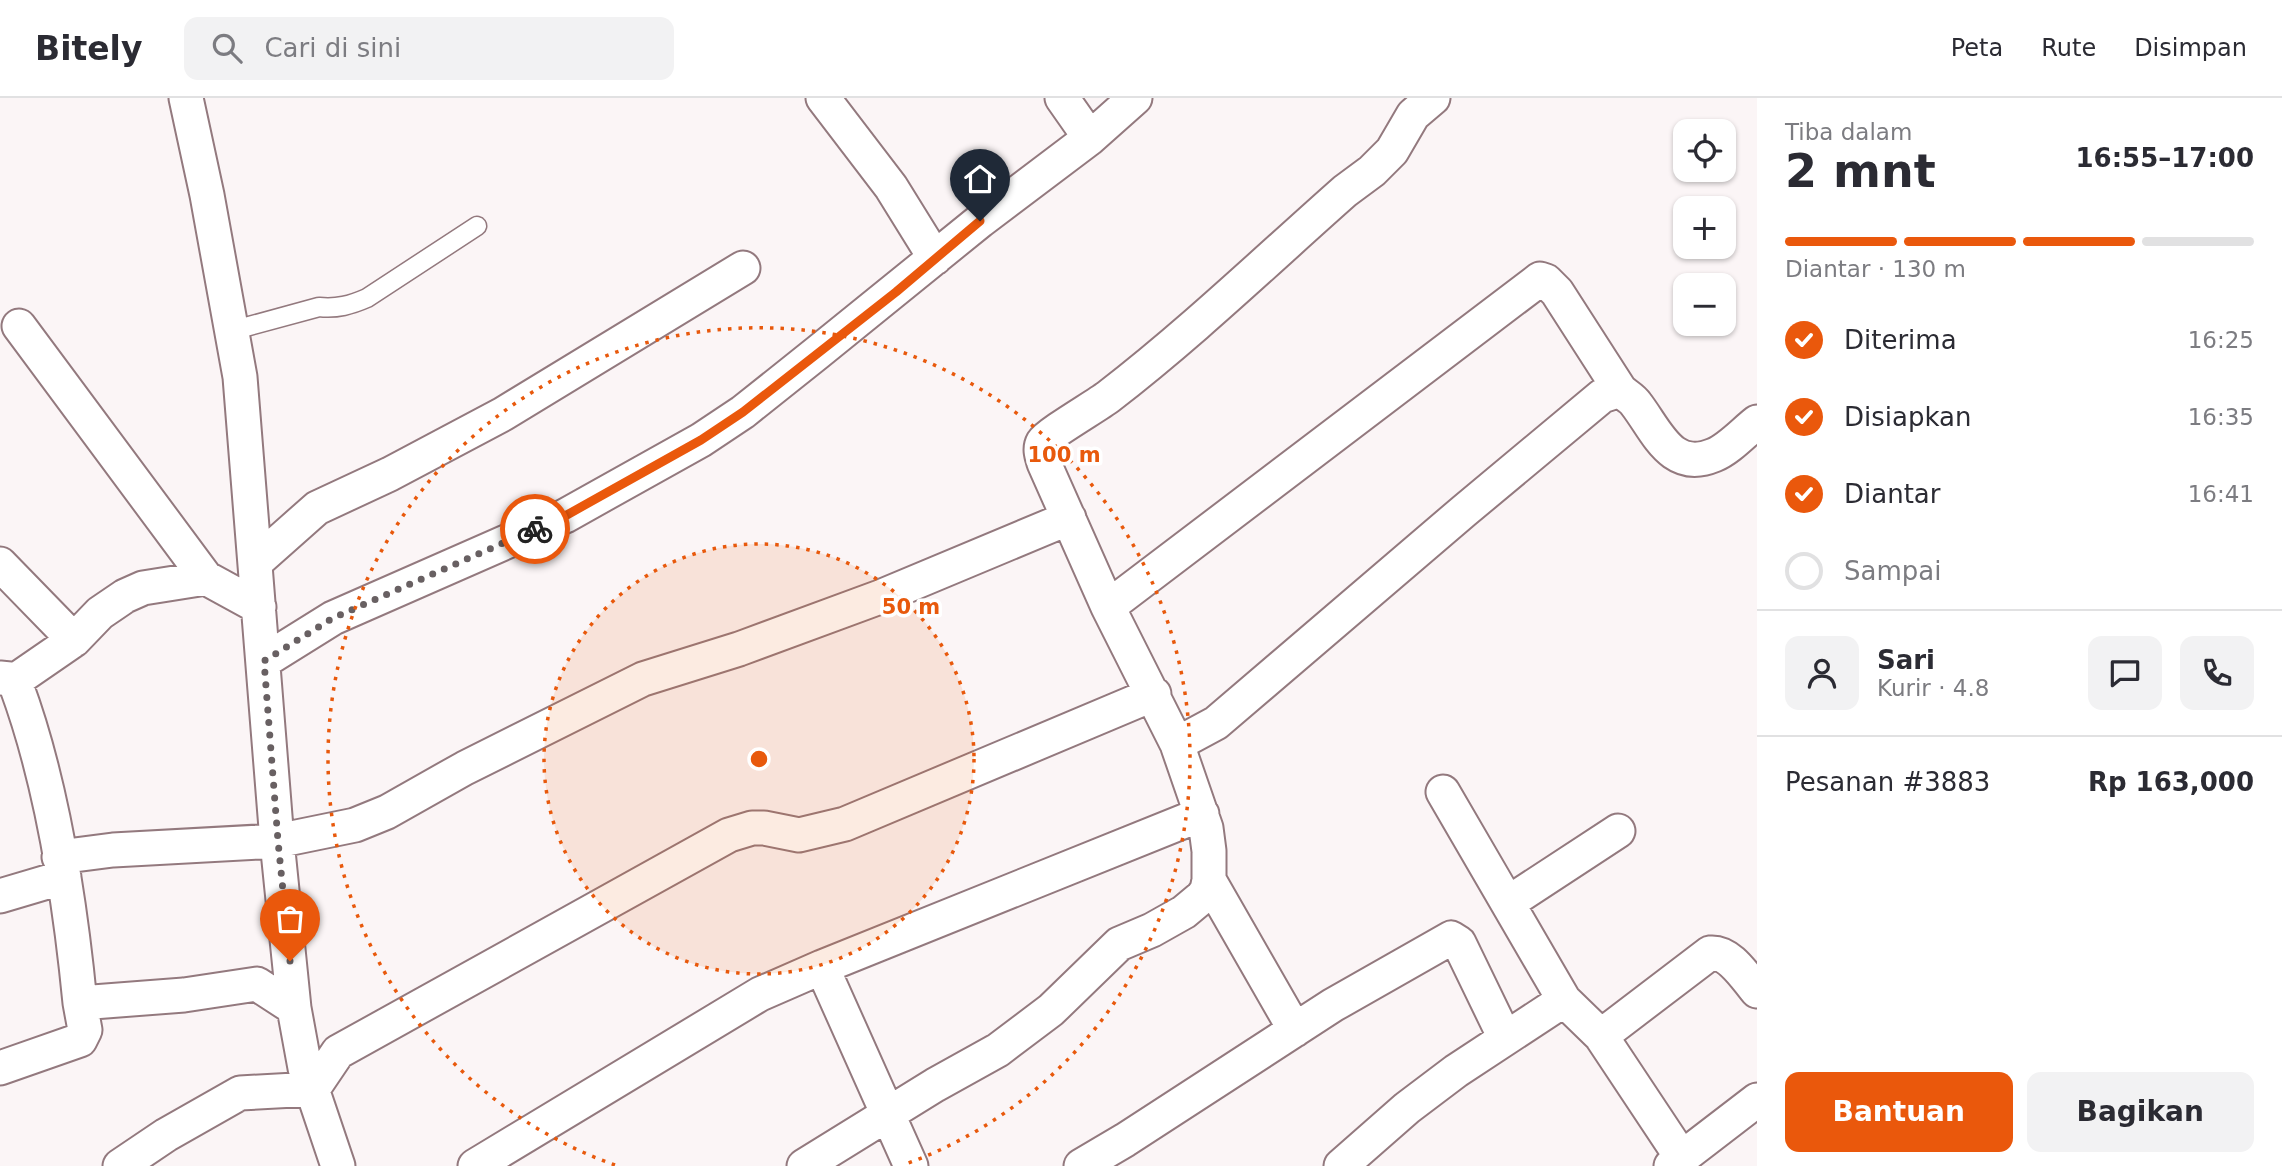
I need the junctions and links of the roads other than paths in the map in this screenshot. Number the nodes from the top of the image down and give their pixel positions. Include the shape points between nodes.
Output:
1 (186, 98) edge
2 (822, 98) edge
3 (1062, 98) edge
4 (1135, 98) edge
5 (1433, 98) edge
6 (1090, 138) junction
7 (477, 226) dead end
8 (935, 258) junction
9 (743, 268) dead end
10 (6, 322) edge
11 (231, 331) junction
12 (1620, 390) junction
13 (1757, 422) edge
14 (1069, 518) junction
15 (255, 563) junction
16 (0, 564) edge
17 (206, 578) junction
18 (259, 607) junction
19 (1108, 607) junction
20 (74, 640) junction
21 (264, 661) junction
22 (6, 680) edge
23 (1154, 694) junction
24 (1177, 744) junction
25 (1443, 792) dead end
26 (1202, 814) junction
27 (1618, 831) dead end
28 (278, 841) junction
29 (61, 867) junction
30 (1209, 880) junction
31 (0, 896) edge
32 (1508, 903) junction
33 (822, 967) junction
34 (1757, 991) edge
35 (1564, 1000) junction
36 (80, 1003) junction
37 (294, 1008) junction
38 (1294, 1030) junction
39 (1601, 1035) junction
40 (1505, 1038) junction
41 (0, 1068) edge
42 (313, 1089) junction
43 (1757, 1100) edge
44 (887, 1115) junction
45 (1677, 1162) edge
46 (120, 1166) edge
47 (338, 1166) edge
48 (475, 1166) edge
49 (804, 1166) edge
50 (911, 1166) edge
51 (1081, 1166) edge
52 (1341, 1166) edge

1 - 11 street
2 - 8 street via 891,187
3 - 6 street
4 - 6 street
5 - 14 street via 1413,114 1392,151 1372,171 1107,398 1043,441 1044,463
6 - 8 street
7 - 11 lane via 367,298
8 - 21 street via 743,412 701,440 565,516 333,618
9 - 15 street via 503,414 317,508
10 - 17 street
11 - 15 street via 240,377
12 - 13 street via 1634,401 1674,455 1686,458 1715,455
12 - 19 street via 1557,292 1540,279
12 - 24 street via 1602,396 1216,723
14 - 19 street
14 - 28 street via 880,597 643,679 387,812 355,825
15 - 18 street
16 - 20 street
17 - 18 street
17 - 20 street via 125,596
18 - 21 street
19 - 23 street
20 - 22 street
21 - 28 street
22 - 29 street via 24,707
23 - 24 street
23 - 42 street via 845,824 799,835 752,828 729,835 338,1052
24 - 26 street
25 - 32 street
26 - 30 street
26 - 33 street
27 - 32 street
28 - 29 street via 113,850
28 - 37 street
29 - 31 street
29 - 36 street
30 - 38 street
30 - 44 street via 1202,897 1184,912 1118,944 1023,1033
32 - 35 street
33 - 44 street
33 - 48 street via 760,994
34 - 39 street via 1732,962 1710,953
35 - 39 street
35 - 40 street
36 - 37 street via 257,984
36 - 41 street via 85,1030 80,1040
37 - 42 street
38 - 40 street via 1451,938 1460,943
38 - 51 street
39 - 45 street
40 - 52 street via 1407,1108
42 - 46 street via 240,1093
42 - 47 street
43 - 45 street
44 - 49 street
44 - 50 street

